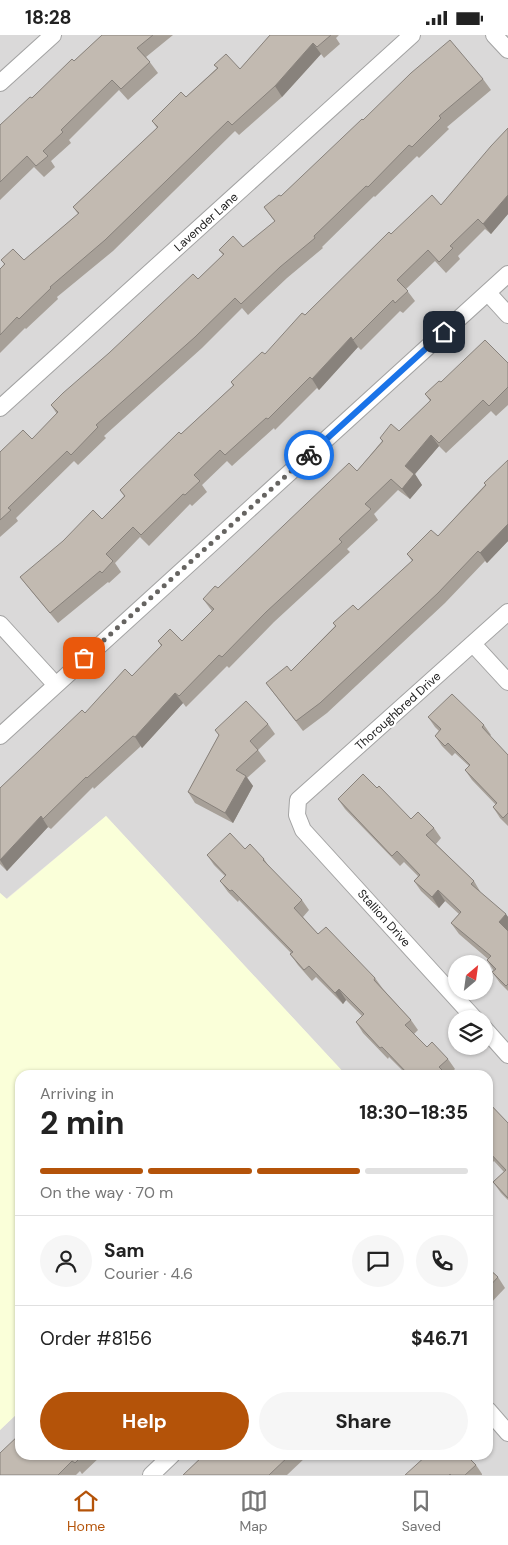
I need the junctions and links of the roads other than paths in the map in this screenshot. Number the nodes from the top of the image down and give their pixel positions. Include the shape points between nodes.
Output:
1 (53, 35) edge
2 (412, 35) edge
3 (494, 35) edge
4 (508, 50) edge
5 (0, 83) edge
6 (508, 274) edge
7 (488, 293) junction
8 (508, 315) edge
9 (0, 408) edge
10 (508, 612) edge
11 (0, 623) edge
12 (473, 643) junction
13 (508, 682) edge
14 (55, 684) junction
15 (0, 736) edge
16 (297, 815) joint
17 (467, 1010) edge
18 (493, 1038) edge
19 (508, 1055) edge
20 (493, 1416) edge
21 (508, 1433) edge
22 (167, 1460) edge
23 (151, 1475) edge

1 - 5 street
2 - 9 street, Lavender Lane
3 - 4 street
6 - 7 street
7 - 8 street
7 - 14 street
10 - 12 street, Thoroughbred Drive
11 - 14 street
12 - 13 street
12 - 16 street, Thoroughbred Drive via 298,800
14 - 15 street
16 - 17 street, Stallion Drive via 303,829
18 - 19 street
20 - 21 street
22 - 23 street

